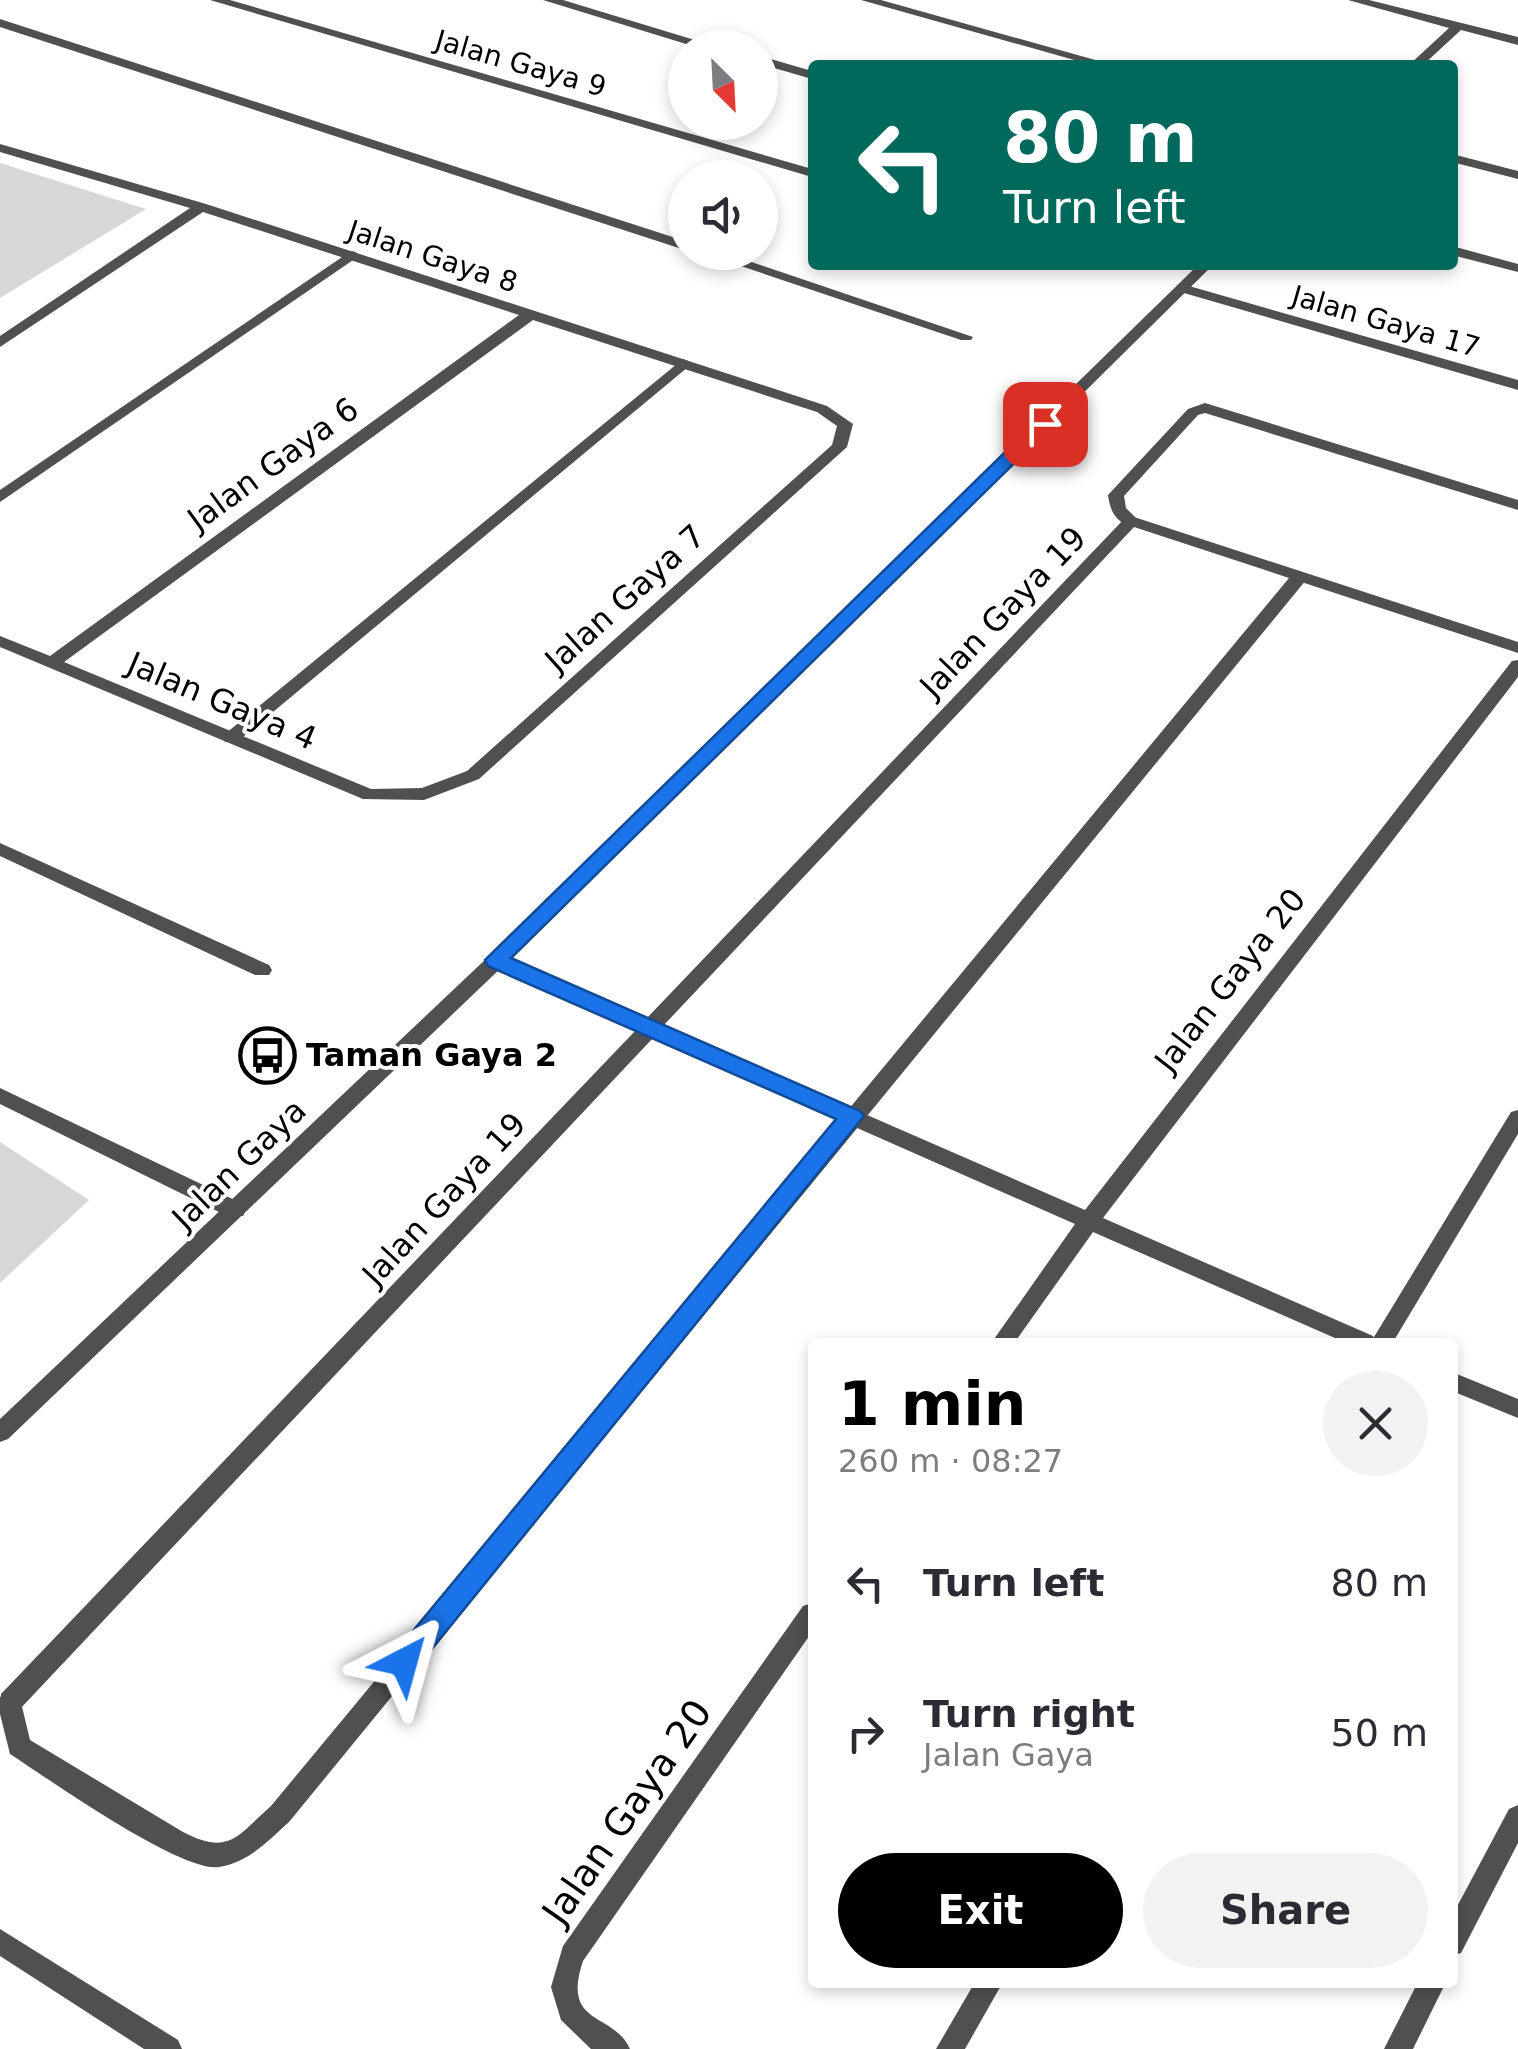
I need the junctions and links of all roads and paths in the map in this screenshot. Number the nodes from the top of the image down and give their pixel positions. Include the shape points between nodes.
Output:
1 (216, 0) edge
2 (549, 0) edge
3 (867, 0) edge
4 (1354, 0) edge
5 (0, 23) edge
6 (1458, 26) junction
7 (668, 34) edge
8 (1518, 41) edge
9 (1089, 60) edge
10 (1421, 60) edge
11 (778, 65) edge
12 (808, 74) edge
13 (0, 148) edge
14 (1458, 160) edge
15 (808, 172) edge
16 (1518, 176) edge
17 (202, 207) junction
18 (668, 240) edge
19 (1458, 252) edge
20 (351, 255) junction
21 (1518, 268) edge
22 (761, 270) edge
23 (1201, 270) edge
24 (1182, 288) junction
25 (531, 314) junction
26 (966, 337) dead end
27 (0, 343) edge
28 (682, 364) junction
29 (1518, 385) edge
30 (846, 424) joint
31 (0, 497) edge
32 (1518, 505) edge
33 (1131, 521) junction
34 (1300, 576) junction
35 (0, 641) edge
36 (1518, 648) edge
37 (52, 662) junction
38 (1518, 665) edge
39 (231, 738) junction
40 (424, 794) joint
41 (0, 849) edge
42 (496, 960) junction
43 (262, 970) dead end
44 (648, 1027) junction
45 (0, 1094) edge
46 (852, 1116) junction
47 (1518, 1118) edge
48 (235, 1210) junction
49 (1089, 1221) junction
50 (1006, 1338) edge
51 (1356, 1338) edge
52 (1384, 1338) edge
53 (1458, 1384) edge
54 (1518, 1409) edge
55 (0, 1433) edge
56 (808, 1619) edge
57 (1518, 1817) edge
58 (1458, 1932) edge
59 (0, 1941) edge
60 (986, 1988) edge
61 (1429, 1988) edge
62 (168, 2049) edge
63 (616, 2049) edge
64 (950, 2049) edge
65 (1398, 2049) edge

1 - 15 street, Jalan Gaya 9
2 - 7 street
3 - 9 street
4 - 6 street
5 - 18 street
6 - 8 street
6 - 10 street
11 - 12 street
13 - 17 street, Jalan Gaya 8
14 - 16 street
17 - 20 street, Jalan Gaya 8
17 - 27 street
19 - 21 street
20 - 25 street, Jalan Gaya 8
20 - 31 street
22 - 26 street
23 - 24 street, Jalan Gaya
24 - 29 street, Jalan Gaya 17
24 - 42 street, Jalan Gaya
25 - 28 street, Jalan Gaya 8
25 - 37 street, Jalan Gaya 6
28 - 30 street, Jalan Gaya 8
28 - 39 street
30 - 40 street, Jalan Gaya 7 via 840,448 473,774
32 - 33 street via 1205,408 1192,412 1116,495 1118,510
33 - 34 street
33 - 44 street, Jalan Gaya 19
34 - 36 street
34 - 46 street
35 - 37 street, Jalan Gaya 4
37 - 39 street, Jalan Gaya 4
38 - 49 street, Jalan Gaya 20
39 - 40 street, Jalan Gaya 4 via 369,796
41 - 43 street
42 - 44 street
42 - 48 street, Jalan Gaya
44 - 46 street
44 - 46 street, Jalan Gaya 19 via 10,1702 18,1746 205,1857 239,1851 280,1814
45 - 48 street
46 - 49 street
47 - 52 street
48 - 55 street, Jalan Gaya
49 - 50 street, Jalan Gaya 20
49 - 51 street
53 - 54 street
56 - 63 street, Jalan Gaya 20 via 572,1955 564,1997 572,2018
57 - 58 street
59 - 62 street
60 - 64 street
61 - 65 street

